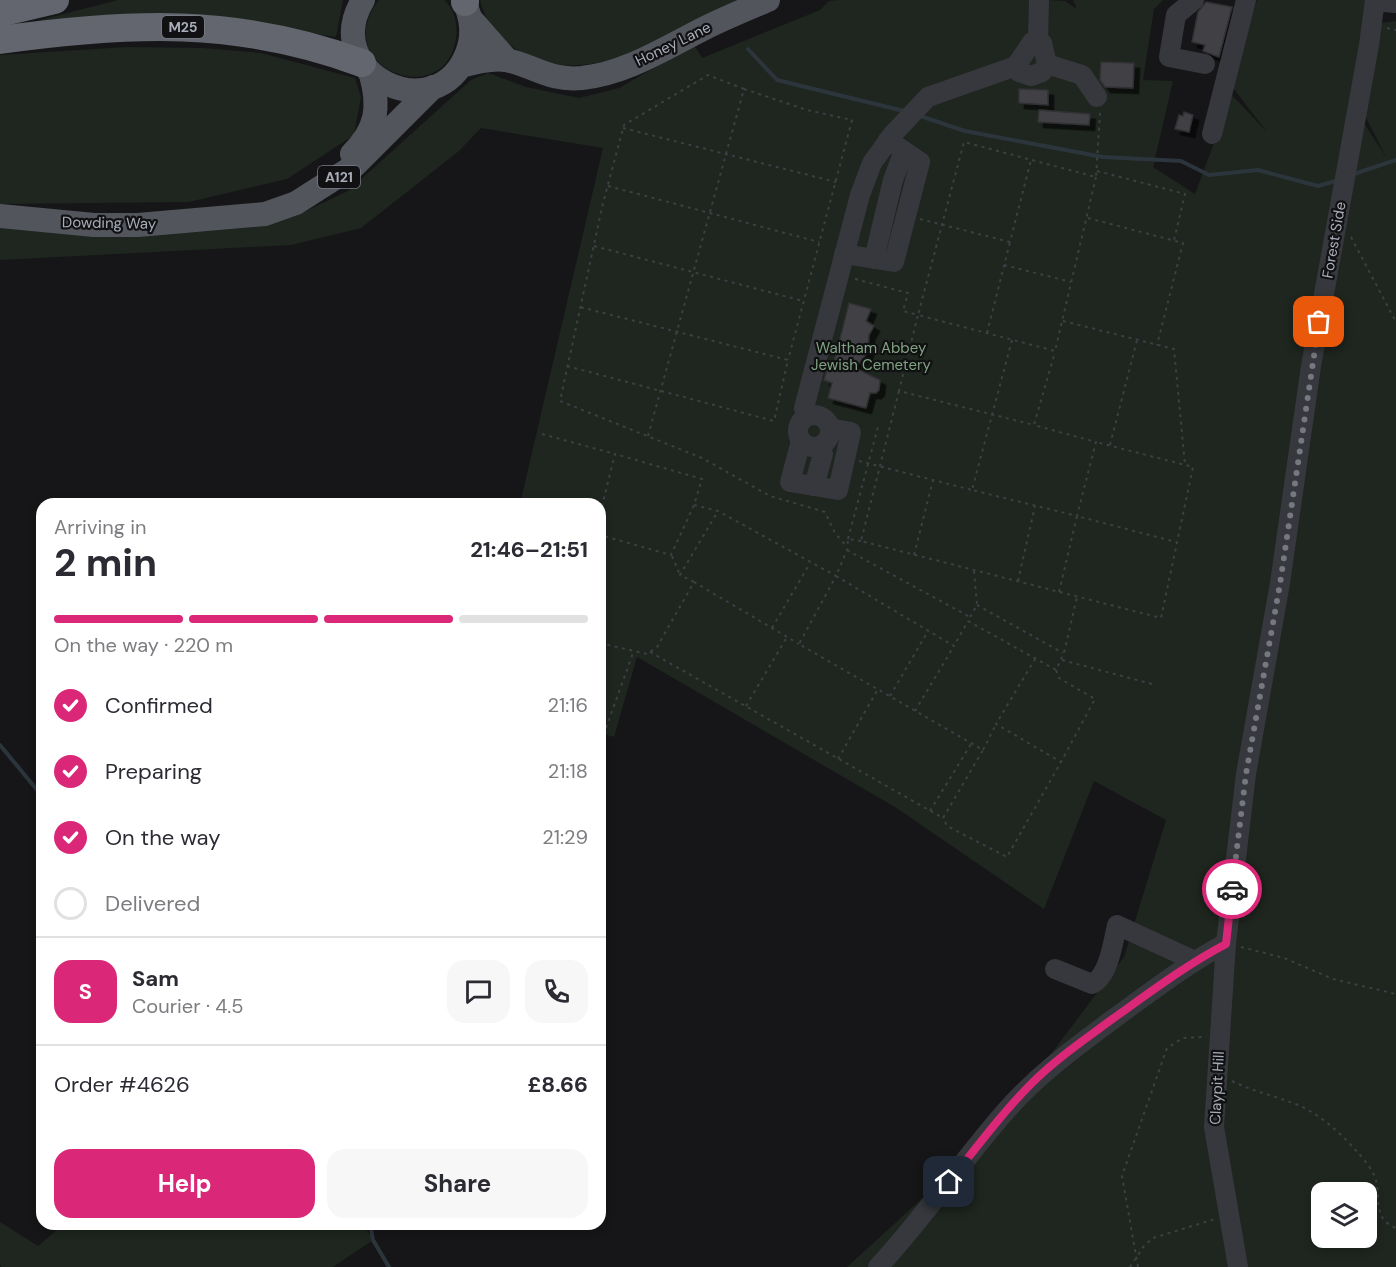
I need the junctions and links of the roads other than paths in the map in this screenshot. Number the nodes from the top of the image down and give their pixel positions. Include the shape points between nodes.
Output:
1 (55, 0) edge
2 (768, 0) edge
3 (1039, 0) edge
4 (1194, 0) edge
5 (1246, 0) edge
6 (1375, 1) edge
7 (359, 3) edge
8 (1395, 3) edge
9 (466, 5) edge
10 (0, 13) edge
11 (0, 40) edge
12 (1038, 40) junction
13 (507, 60) junction
14 (1047, 64) junction
15 (1205, 64) dead end
16 (461, 66) junction
17 (1017, 66) junction
18 (367, 69) junction
19 (433, 87) junction
20 (1097, 97) road end
21 (1212, 134) dead end
22 (896, 146) junction
23 (0, 216) edge
24 (218, 217) junction
25 (844, 254) junction
26 (874, 259) junction
27 (806, 416) junction
28 (830, 428) junction
29 (801, 441) junction
30 (823, 454) dead end
31 (814, 486) junction
32 (1226, 944) junction
33 (1196, 961) junction
34 (1055, 969) dead end
35 (878, 1267) edge
36 (1238, 1267) edge

1 - 10 highway
2 - 13 main road, Honey Lane via 616,71 557,78
3 - 12 street
4 - 15 street via 1176,15 1169,57
5 - 21 street
6 - 8 street
6 - 32 street, Forest Side via 1311,366 1280,584 1246,774
7 - 18 main road, Dowding Way via 353,39
9 - 13 main road, Honey Lane
9 - 16 main road via 470,45
11 - 18 highway, M25 via 127,27 204,27 276,37
12 - 14 street
12 - 17 street via 1032,42
13 - 16 main road, Honey Lane
14 - 17 street via 1042,72 1031,76 1019,72
14 - 20 street via 1082,75
16 - 19 main road, Dowding Way
17 - 22 street via 928,97
18 - 19 main road via 399,89
18 - 24 main road, Dowding Way / A121 via 377,97 375,118 363,143 348,158 291,190
19 - 24 main road, Dowding Way / A121 via 354,166 326,186 265,214
22 - 25 street via 872,163
22 - 26 street via 893,180
22 - 26 street via 920,162 894,262
23 - 24 main road, Dowding Way / A121 via 127,225
25 - 26 street
25 - 27 street via 804,408
27 - 28 street via 822,417
27 - 29 street via 798,426
28 - 29 street via 826,441 819,446 811,447
28 - 31 street via 851,432 838,490
29 - 31 street via 790,482
30 - 31 street
32 - 33 street
32 - 36 street, Claypit Hill via 1214,1127
33 - 34 street via 1114,916 1103,973 1097,982 1085,982
33 - 35 street via 1033,1082

